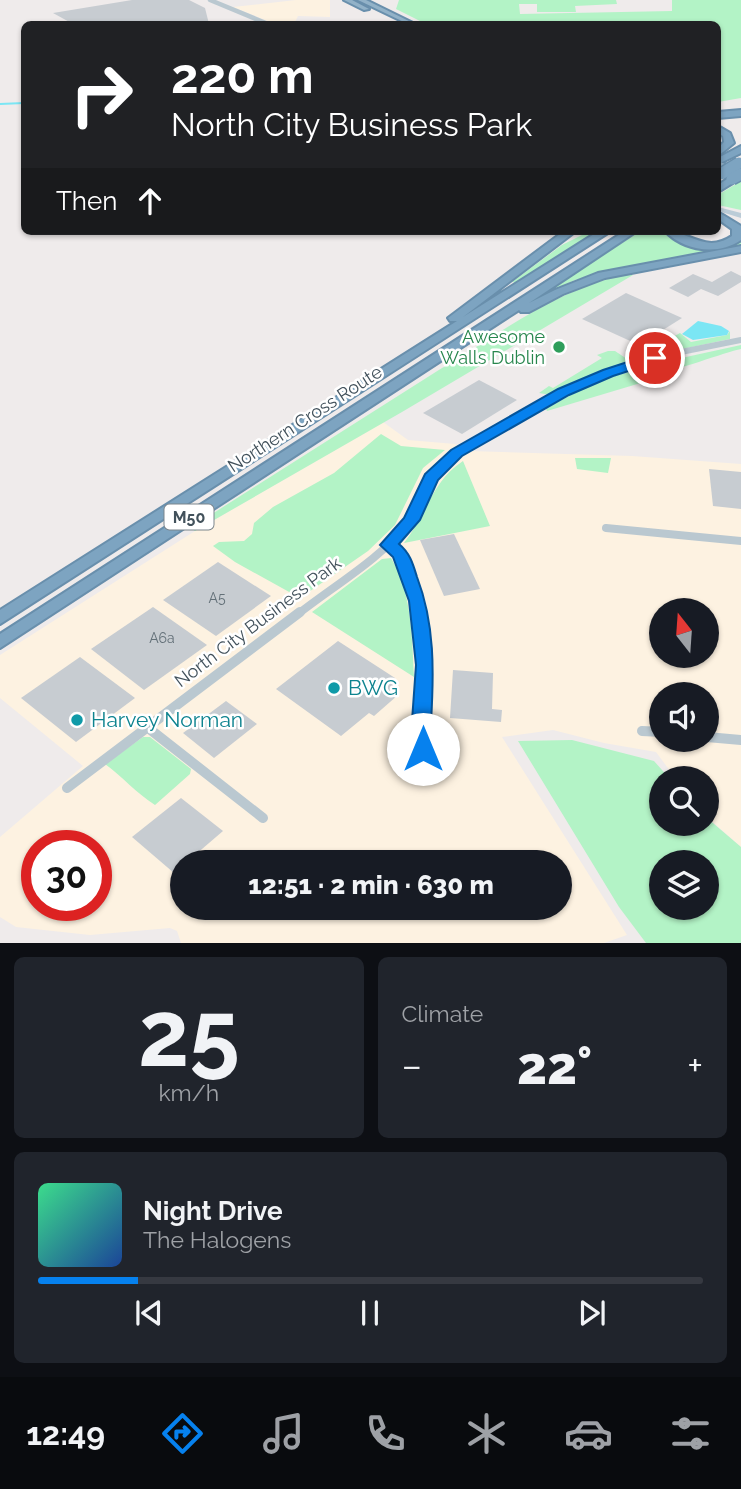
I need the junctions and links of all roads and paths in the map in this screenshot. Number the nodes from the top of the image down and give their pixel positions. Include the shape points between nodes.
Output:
1 (211, 0) edge
2 (347, 0) edge
3 (361, 0) edge
4 (261, 21) edge
5 (392, 21) edge
6 (406, 21) edge
7 (741, 111) edge
8 (721, 113) edge
9 (721, 131) edge
10 (741, 149) edge
11 (721, 161) edge
12 (721, 164) edge
13 (721, 166) edge
14 (738, 171) edge
15 (721, 186) edge
16 (721, 210) edge
17 (741, 215) edge
18 (721, 217) edge
19 (566, 235) edge
20 (576, 235) edge
21 (600, 235) edge
22 (626, 235) edge
23 (675, 235) edge
24 (741, 249) edge
25 (741, 257) edge
26 (536, 258) junction
27 (618, 271) junction
28 (741, 340) edge
29 (383, 372) junction
30 (379, 394) junction
31 (606, 528) dead end
32 (741, 541) edge
33 (389, 545) junction
34 (0, 618) edge
35 (0, 642) edge
36 (147, 727) junction
37 (642, 731) dead end
38 (649, 731) edge
39 (719, 738) edge
40 (741, 740) edge
41 (423, 749) dead end
42 (67, 788) dead end
43 (263, 817) dead end

1 - 4 street
2 - 5 highway
3 - 6 highway
7 - 8 highway
9 - 11 highway via 729,143
10 - 12 highway
13 - 14 highway, bridge
14 - 15 highway
16 - 17 main road
18 - 23 highway via 737,228 738,237 733,241 716,246 695,244
19 - 26 highway
20 - 26 highway
21 - 29 highway, Northern Cross Route / M50
22 - 30 highway, Northern Cross Route / M50
24 - 27 highway
25 - 27 highway
26 - 29 highway
27 - 30 highway via 559,292
28 - 33 street, North City Business Park via 608,373 555,397 453,456 431,478 412,520
29 - 34 highway, M50
30 - 35 highway, Northern Cross Route / M50
31 - 32 street
33 - 36 street, North City Business Park
33 - 41 street via 400,554 418,601 425,665
36 - 42 street, North City Business Park
36 - 43 street
37 - 38 street
39 - 40 street

